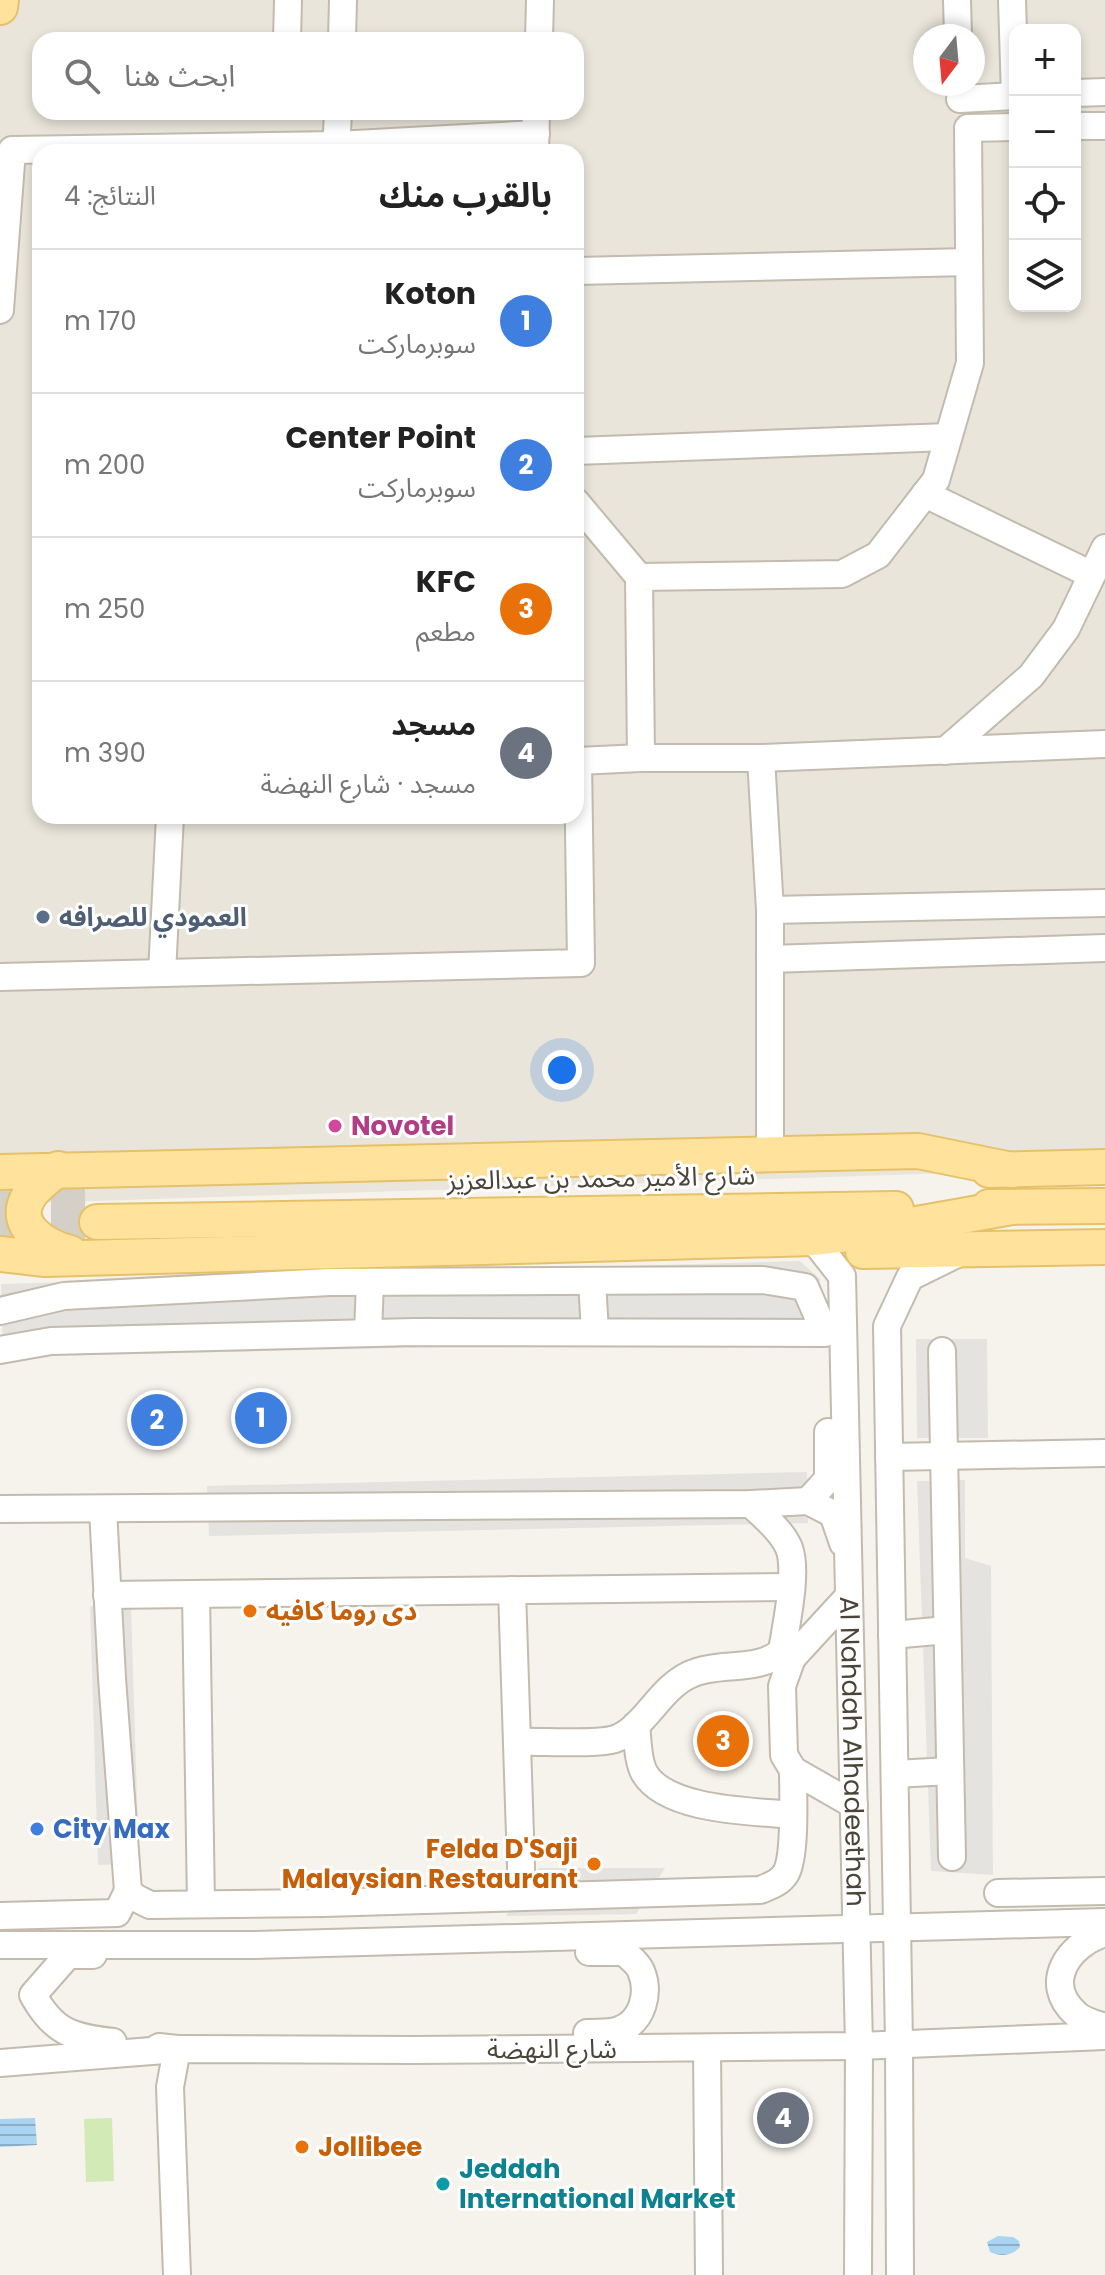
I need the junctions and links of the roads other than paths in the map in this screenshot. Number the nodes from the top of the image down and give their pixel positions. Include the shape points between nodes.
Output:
1 (1, 0) edge
2 (288, 0) edge
3 (343, 0) edge
4 (540, 0) edge
5 (957, 0) edge
6 (1012, 0) edge
7 (0, 7) edge
8 (958, 24) edge
9 (1013, 24) edge
10 (287, 32) edge
11 (342, 32) edge
12 (539, 32) edge
13 (1105, 92) edge
14 (985, 93) edge
15 (1081, 93) edge
16 (1009, 95) edge
17 (961, 96) edge
18 (338, 120) edge
19 (1081, 126) edge
20 (1105, 126) edge
21 (1009, 127) edge
22 (968, 128) junction
23 (536, 133) edge
24 (336, 144) edge
25 (389, 144) edge
26 (32, 150) edge
27 (969, 262) junction
28 (584, 271) edge
29 (0, 310) edge
30 (948, 437) junction
31 (584, 451) edge
32 (925, 494) junction
33 (584, 512) edge
34 (1105, 548) edge
35 (1090, 574) junction
36 (639, 577) junction
37 (1105, 744) edge
38 (945, 751) junction
39 (641, 758) junction
40 (761, 758) junction
41 (584, 761) edge
42 (170, 824) edge
43 (578, 824) edge
44 (1105, 903) edge
45 (770, 910) junction
46 (1105, 948) edge
47 (770, 959) junction
48 (162, 973) junction
49 (0, 977) edge
50 (0, 1152) edge
51 (770, 1155) junction
52 (1105, 1167) edge
53 (48, 1169) junction
54 (1012, 1170) junction
55 (0, 1172) edge
56 (1105, 1206) edge
57 (1012, 1207) junction
58 (812, 1238) junction
59 (1105, 1247) edge
60 (968, 1248) junction
61 (0, 1254) edge
62 (89, 1258) junction
63 (45, 1259) junction
64 (0, 1276) edge
65 (592, 1281) junction
66 (370, 1282) junction
67 (0, 1311) edge
68 (595, 1332) junction
69 (368, 1333) junction
70 (825, 1333) junction
71 (0, 1350) edge
72 (942, 1351) dead end
73 (1105, 1453) edge
74 (944, 1456) junction
75 (889, 1457) junction
76 (808, 1501) junction
77 (751, 1504) junction
78 (0, 1509) edge
79 (103, 1509) junction
80 (848, 1558) junction
81 (791, 1587) junction
82 (512, 1590) junction
83 (196, 1594) junction
84 (107, 1595) junction
85 (849, 1596) junction
86 (947, 1630) junction
87 (892, 1635) junction
88 (787, 1654) junction
89 (636, 1725) junction
90 (517, 1742) junction
91 (793, 1770) junction
92 (950, 1771) junction
93 (895, 1774) junction
94 (854, 1805) junction
95 (792, 1815) junction
96 (952, 1857) dead end
97 (128, 1891) junction
98 (1105, 1891) edge
99 (998, 1893) dead end
100 (522, 1897) junction
101 (201, 1904) junction
102 (0, 1916) edge
103 (1105, 1922) edge
104 (857, 1929) junction
105 (1105, 1933) edge
106 (897, 1937) junction
107 (409, 1941) junction
108 (0, 1945) edge
109 (254, 1945) junction
110 (1105, 2027) edge
111 (899, 2036) junction
112 (1105, 2036) edge
113 (859, 2046) junction
114 (707, 2048) junction
115 (177, 2049) junction
116 (413, 2050) junction
117 (1105, 2054) edge
118 (0, 2063) edge
119 (177, 2275) edge
120 (709, 2275) edge
121 (858, 2275) edge
122 (900, 2275) edge

1 - 7 main road
2 - 10 street
3 - 11 street
4 - 12 street
5 - 8 street
6 - 9 street
13 - 15 street
14 - 16 street
17 - 22 street
18 - 24 street
19 - 20 street
21 - 22 street
22 - 27 street
23 - 25 street
26 - 29 street via 12,150
27 - 28 street
27 - 30 street via 970,363
30 - 31 street
30 - 32 street via 936,480
32 - 35 street
32 - 36 street via 878,555 842,574
33 - 36 street
34 - 35 street
35 - 38 street via 1066,629 1031,676
36 - 39 street
37 - 38 street
38 - 40 street
39 - 40 street
39 - 41 street
40 - 45 street
42 - 48 street
43 - 48 street via 581,963
44 - 45 street
45 - 47 street
46 - 47 street
47 - 51 street
48 - 49 street
50 - 53 main road
51 - 53 main road
51 - 54 main road via 918,1151
52 - 54 main road, شارع الأمير محمد بن عبدالعزيز
53 - 55 main road
53 - 62 main road via 24,1212 32,1235 49,1248
54 - 57 main road, شارع الأمير محمد بن عبدالعزيز via 279,1182 97,1206
56 - 57 main road, شارع الأمير محمد بن عبدالعزيز
57 - 58 main road
58 - 60 main road via 863,1251
58 - 62 main road
58 - 80 street, Al Nahdah Alhadeethah via 842,1276
59 - 60 main road
60 - 75 street, Al Nahdah Alhadeethah via 910,1277 887,1326
61 - 63 main road
62 - 63 main road
63 - 64 main road
65 - 66 street
65 - 68 street
65 - 70 street via 763,1280 805,1287
66 - 67 street via 64,1296
66 - 69 street
68 - 69 street
68 - 70 street
69 - 71 street via 51,1341
70 - 76 street via 828,1479
72 - 74 street
73 - 74 street
74 - 75 street
74 - 86 street
75 - 87 street, Al Nahdah Alhadeethah
76 - 77 street
76 - 80 street via 833,1514
77 - 79 street
77 - 81 street via 790,1551
78 - 79 street
79 - 84 street
80 - 85 street, Al Nahdah Alhadeethah
81 - 82 street
81 - 88 street
82 - 83 street
82 - 90 street
83 - 84 street
83 - 101 street
84 - 97 street
85 - 88 street
85 - 94 street, Al Nahdah Alhadeethah
86 - 87 street
86 - 92 street
87 - 93 street, Al Nahdah Alhadeethah
88 - 89 street via 688,1675
88 - 91 street via 782,1686 784,1755
89 - 90 street via 613,1740
89 - 95 street via 642,1768 662,1789 700,1804
90 - 100 street
91 - 94 street
91 - 95 street
92 - 93 street
92 - 96 street
93 - 106 street, Al Nahdah Alhadeethah
94 - 104 street, Al Nahdah Alhadeethah
95 - 100 street via 787,1872 760,1890
97 - 101 street via 150,1905
97 - 102 street via 117,1913
98 - 99 street
100 - 101 street
103 - 106 street
104 - 106 street
104 - 107 street
104 - 113 street, Al Nahdah Alhadeethah
105 - 110 street via 1088,1938 1065,1959 1061,1972 1062,1995 1076,2015
106 - 111 street, Al Nahdah Alhadeethah
107 - 109 street
107 - 116 street via 501,1951 624,1952 640,1967 646,1987 643,2008 633,2023 618,2031 454,2039
108 - 109 street
109 - 115 street via 68,1955 33,1995 44,2016 76,2038
111 - 112 street, شارع النهضة
111 - 113 street, شارع النهضة
111 - 122 street
112 - 117 street
113 - 114 street, شارع النهضة
113 - 121 street, Al Nahdah Alhadeethah
114 - 116 street, شارع النهضة
114 - 120 street
115 - 116 street, شارع النهضة
115 - 118 street, شارع النهضة
115 - 119 street via 170,2087

